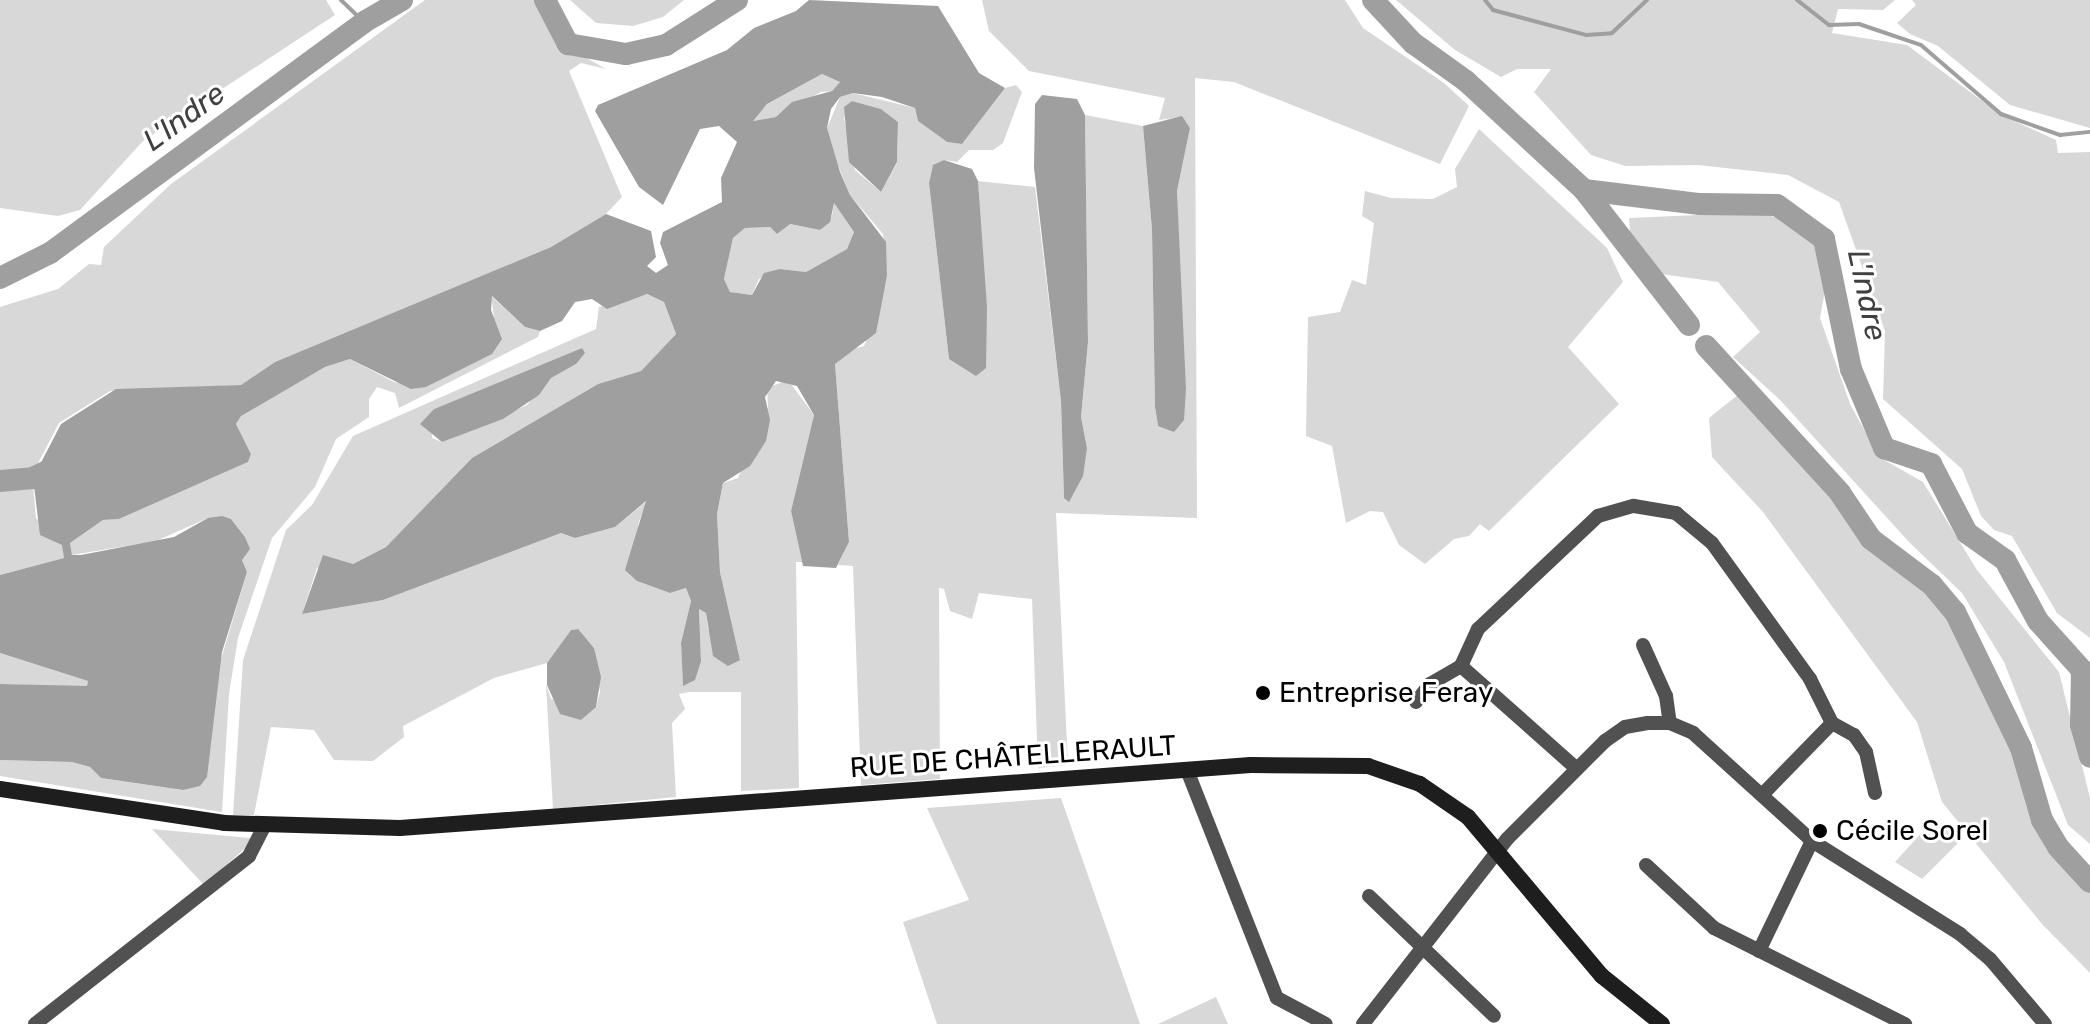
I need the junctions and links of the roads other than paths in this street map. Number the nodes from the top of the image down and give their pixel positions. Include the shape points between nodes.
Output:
1 (1643, 645) dead end
2 (1461, 666) junction
3 (1416, 702) dead end
4 (1670, 723) junction
5 (1832, 723) junction
6 (1577, 769) junction
7 (1187, 770) junction
8 (0, 789) edge
9 (1875, 793) dead end
10 (1763, 794) junction
11 (264, 826) junction
12 (1812, 841) junction
13 (1498, 849) junction
14 (1646, 865) dead end
15 (1369, 896) dead end
16 (1423, 945) junction
17 (1759, 951) junction
18 (1494, 1016) dead end
19 (2040, 1022) edge
20 (1657, 1023) edge
21 (35, 1024) edge
22 (1326, 1024) edge
23 (1363, 1024) edge
24 (1905, 1024) edge

1 - 4 street via 1666,696
2 - 3 street via 1430,684
2 - 5 street via 1478,629 1581,529 1616,509 1655,509 1676,513 1712,543 1810,679
2 - 6 street
4 - 6 street via 1625,727
4 - 10 street via 1693,733
5 - 9 street via 1854,735 1866,752
5 - 10 street
6 - 13 street
7 - 11 main road, RUE DE CHÂTELLERAULT via 451,825
7 - 13 main road, RUE DE CHÂTELLERAULT via 1311,762 1396,773 1445,799
7 - 22 street via 1277,998
8 - 11 main road, RUE DE CHÂTELLERAULT
10 - 12 street
11 - 21 street via 249,856
12 - 17 street
12 - 19 street via 1960,934 1990,959
13 - 16 street
13 - 20 main road, RUE DE CHÂTELLERAULT via 1602,976
14 - 17 street via 1695,916
15 - 16 street
16 - 18 street
16 - 23 street
17 - 24 street

